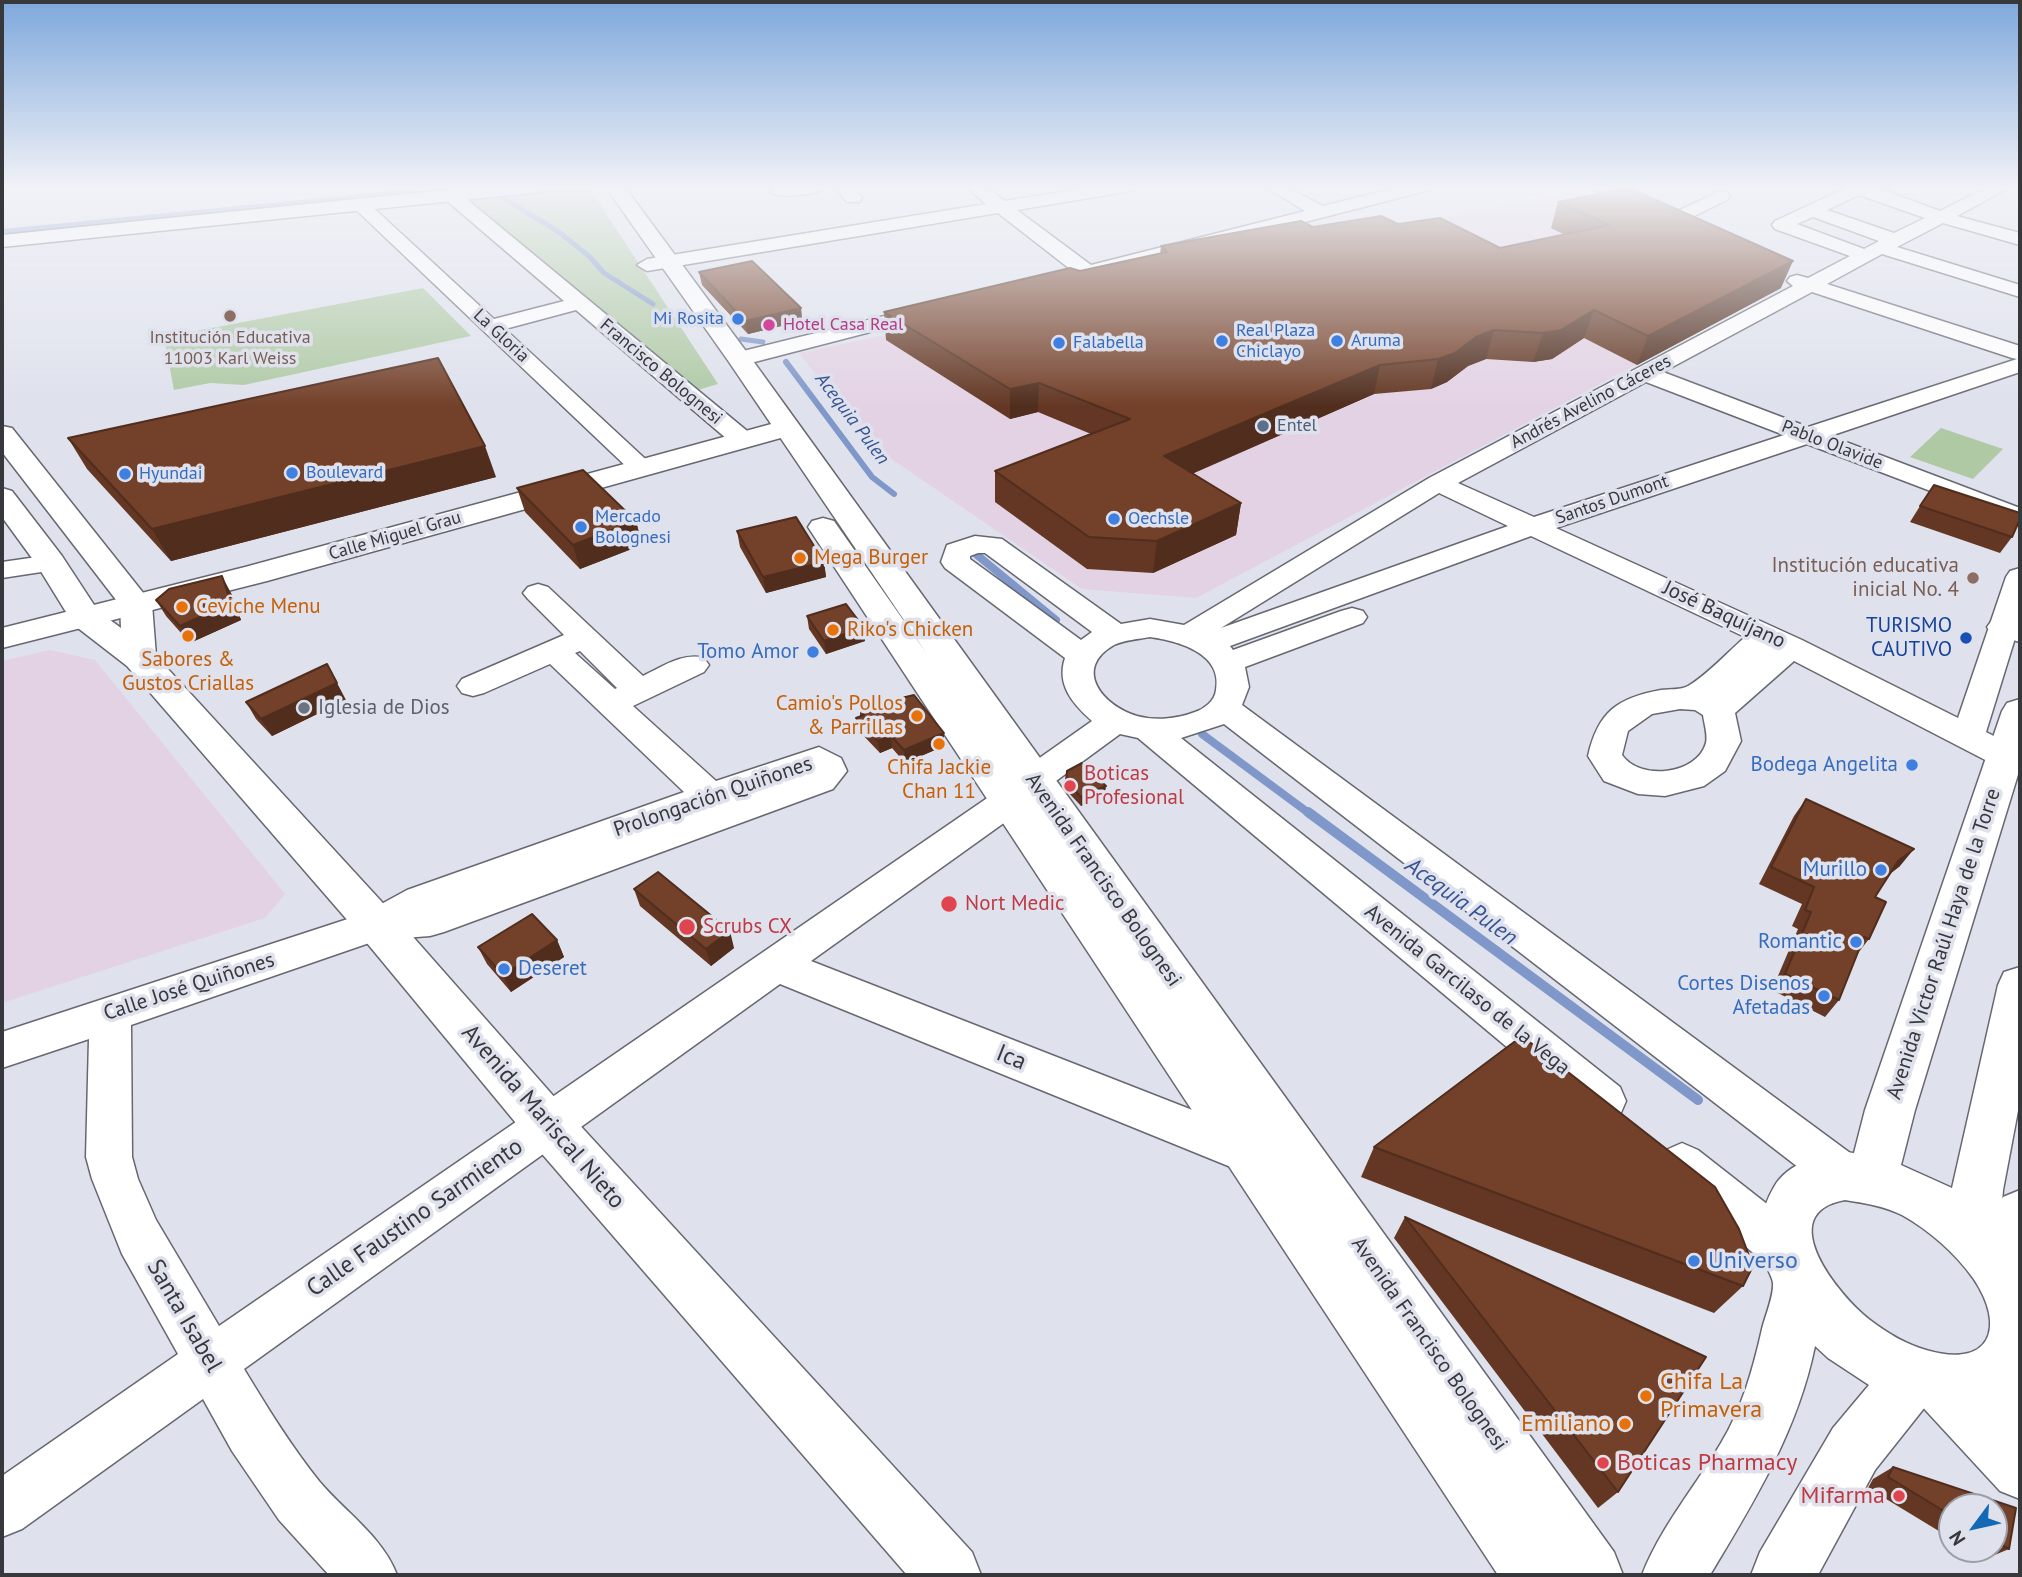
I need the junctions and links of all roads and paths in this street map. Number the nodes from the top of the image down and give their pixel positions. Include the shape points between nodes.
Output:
1 (418, 260) edge
2 (527, 260) edge
3 (654, 260) edge
4 (656, 260) edge
5 (684, 260) edge
6 (1071, 260) edge
7 (1132, 260) edge
8 (1859, 260) edge
9 (1918, 260) edge
10 (658, 264) junction
11 (1774, 270) edge
12 (1087, 271) junction
13 (1060, 278) edge
14 (1809, 286) junction
15 (2020, 291) edge
16 (579, 303) junction
17 (952, 306) edge
18 (489, 326) junction
19 (2020, 353) edge
20 (739, 359) junction
21 (2020, 365) edge
22 (1644, 373) junction
23 (2020, 380) edge
24 (2, 434) edge
25 (763, 434) junction
26 (1805, 434) junction
27 (1834, 445) junction
28 (641, 467) junction
29 (1438, 483) junction
30 (2, 497) edge
31 (2020, 517) edge
32 (1534, 526) junction
33 (1563, 540) junction
34 (51, 563) junction
35 (2, 570) edge
36 (2020, 577) edge
37 (538, 593) dead end
38 (136, 604) junction
39 (86, 618) junction
40 (2012, 630) edge
41 (1113, 633) junction
42 (2, 638) edge
43 (584, 638) junction
44 (1779, 641) junction
45 (1208, 647) junction
46 (553, 650) junction
47 (1081, 655) junction
48 (139, 658) junction
49 (692, 665) dead end
50 (473, 687) dead end
51 (624, 697) junction
52 (1088, 703) junction
53 (1706, 704) dead end
54 (1224, 708) junction
55 (2020, 711) edge
56 (1132, 725) junction
57 (1968, 737) junction
58 (2005, 756) junction
59 (1021, 790) junction
60 (711, 797) junction
61 (377, 925) junction
62 (774, 964) junction
63 (2020, 985) edge
64 (110, 1014) junction
65 (2, 1050) edge
66 (547, 1124) junction
67 (1248, 1153) junction
68 (1858, 1177) junction
69 (2020, 1213) edge
70 (1973, 1237) junction
71 (1794, 1266) junction
72 (2013, 1296) edge
73 (210, 1362) junction
74 (1964, 1390) edge
75 (2020, 1471) edge
76 (2, 1509) edge
77 (368, 1575) edge
78 (949, 1575) edge
79 (1535, 1575) edge
80 (1591, 1575) edge
81 (1674, 1575) edge
82 (1783, 1575) edge

1 - 18 street, La Gloria
2 - 16 street, Francisco Bolognesi
3 - 10 main road, Avenida Francisco Bolognesi
4 - 10 main road, Avenida Francisco Bolognesi
5 - 10 street
6 - 12 street
7 - 12 street
8 - 14 street, Andrés Avelino Cáceres
9 - 15 street
10 - 20 main road, Avenida Francisco Bolognesi
10 - 25 main road, Avenida Francisco Bolognesi
11 - 14 street
12 - 13 street
14 - 19 street
14 - 22 street, Andrés Avelino Cáceres
16 - 18 street
16 - 25 street, Francisco Bolognesi
17 - 20 street
18 - 28 street, La Gloria
20 - 25 main road, Avenida Francisco Bolognesi
21 - 26 street, Santos Dumont
22 - 26 street, Pablo Olavide
22 - 29 street, Andrés Avelino Cáceres
23 - 27 street, Santos Dumont
24 - 38 main road
25 - 28 main road, Calle Miguel Grau
25 - 59 main road, Avenida Francisco Bolognesi
26 - 27 street, Pablo Olavide
26 - 32 street, Santos Dumont
27 - 31 street, Pablo Olavide
27 - 33 street, Santos Dumont
28 - 38 main road, Calle Miguel Grau
29 - 32 street, José Baquíjano
29 - 45 street, Andrés Avelino Cáceres
30 - 34 main road, Avenida Mariscal Nieto
32 - 33 street, José Baquíjano
32 - 45 street, Santos Dumont
33 - 44 street, José Baquíjano
33 - 45 street, Santos Dumont
34 - 35 street
34 - 39 main road, Avenida Mariscal Nieto
36 - 40 street
37 - 43 street
38 - 39 main road, Calle Miguel Grau
38 - 48 main road
39 - 42 main road, Calle Miguel Grau
39 - 48 main road, Avenida Mariscal Nieto
40 - 57 street
41 - 45 street via 1150,628
41 - 47 street
41 - 47 street via 992,545 975,544 957,551 955,562
43 - 46 street
43 - 51 street
44 - 53 street
44 - 57 street, José Baquíjano
45 - 54 street via 1234,678 1233,694
46 - 50 street
46 - 51 street
47 - 52 street via 1075,671
48 - 61 main road, Avenida Mariscal Nieto
49 - 51 street
51 - 60 street
52 - 56 street
52 - 59 street, Calle Faustino Sarmiento via 1077,733
54 - 56 street via 1192,726
54 - 68 street
55 - 58 main road, Avenida Victor Raúl Haya de la Torre
56 - 59 street, Calle Faustino Sarmiento
56 - 71 street, Avenida Garcilaso de la Vega via 1639,1129
57 - 58 street, José Baquíjano
58 - 68 main road, Avenida Victor Raúl Haya de la Torre via 1890,1110
59 - 62 street, Calle Faustino Sarmiento
59 - 67 main road, Avenida Francisco Bolognesi
59 - 80 main road, Avenida Francisco Bolognesi
60 - 61 street, Prolongación Quiñones via 421,900
60 - 61 street, Prolongación Quiñones via 810,761 819,759 829,766 828,776 821,780 430,922
61 - 64 street, Calle José Quiñones
61 - 66 main road, Avenida Mariscal Nieto
62 - 66 street, Calle Faustino Sarmiento
62 - 67 street, Ica
63 - 70 main road via 1977,1190
64 - 65 street, Calle José Quiñones
64 - 73 street, Santa Isabel via 109,1157 115,1179 139,1237
66 - 73 street, Calle Faustino Sarmiento
66 - 78 main road, Avenida Mariscal Nieto
67 - 79 main road, Avenida Francisco Bolognesi
68 - 70 main road via 1907,1191 1941,1210
68 - 71 main road via 1816,1181 1796,1196 1785,1219
69 - 72 street
70 - 72 main road
71 - 74 main road via 1820,1311 1847,1338 1880,1360
71 - 81 main road via 1778,1386 1744,1462
72 - 74 main road via 2019,1336 2009,1362
73 - 76 street, Calle Faustino Sarmiento
73 - 77 street, Santa Isabel via 299,1500
74 - 75 street
74 - 82 main road via 1854,1449

